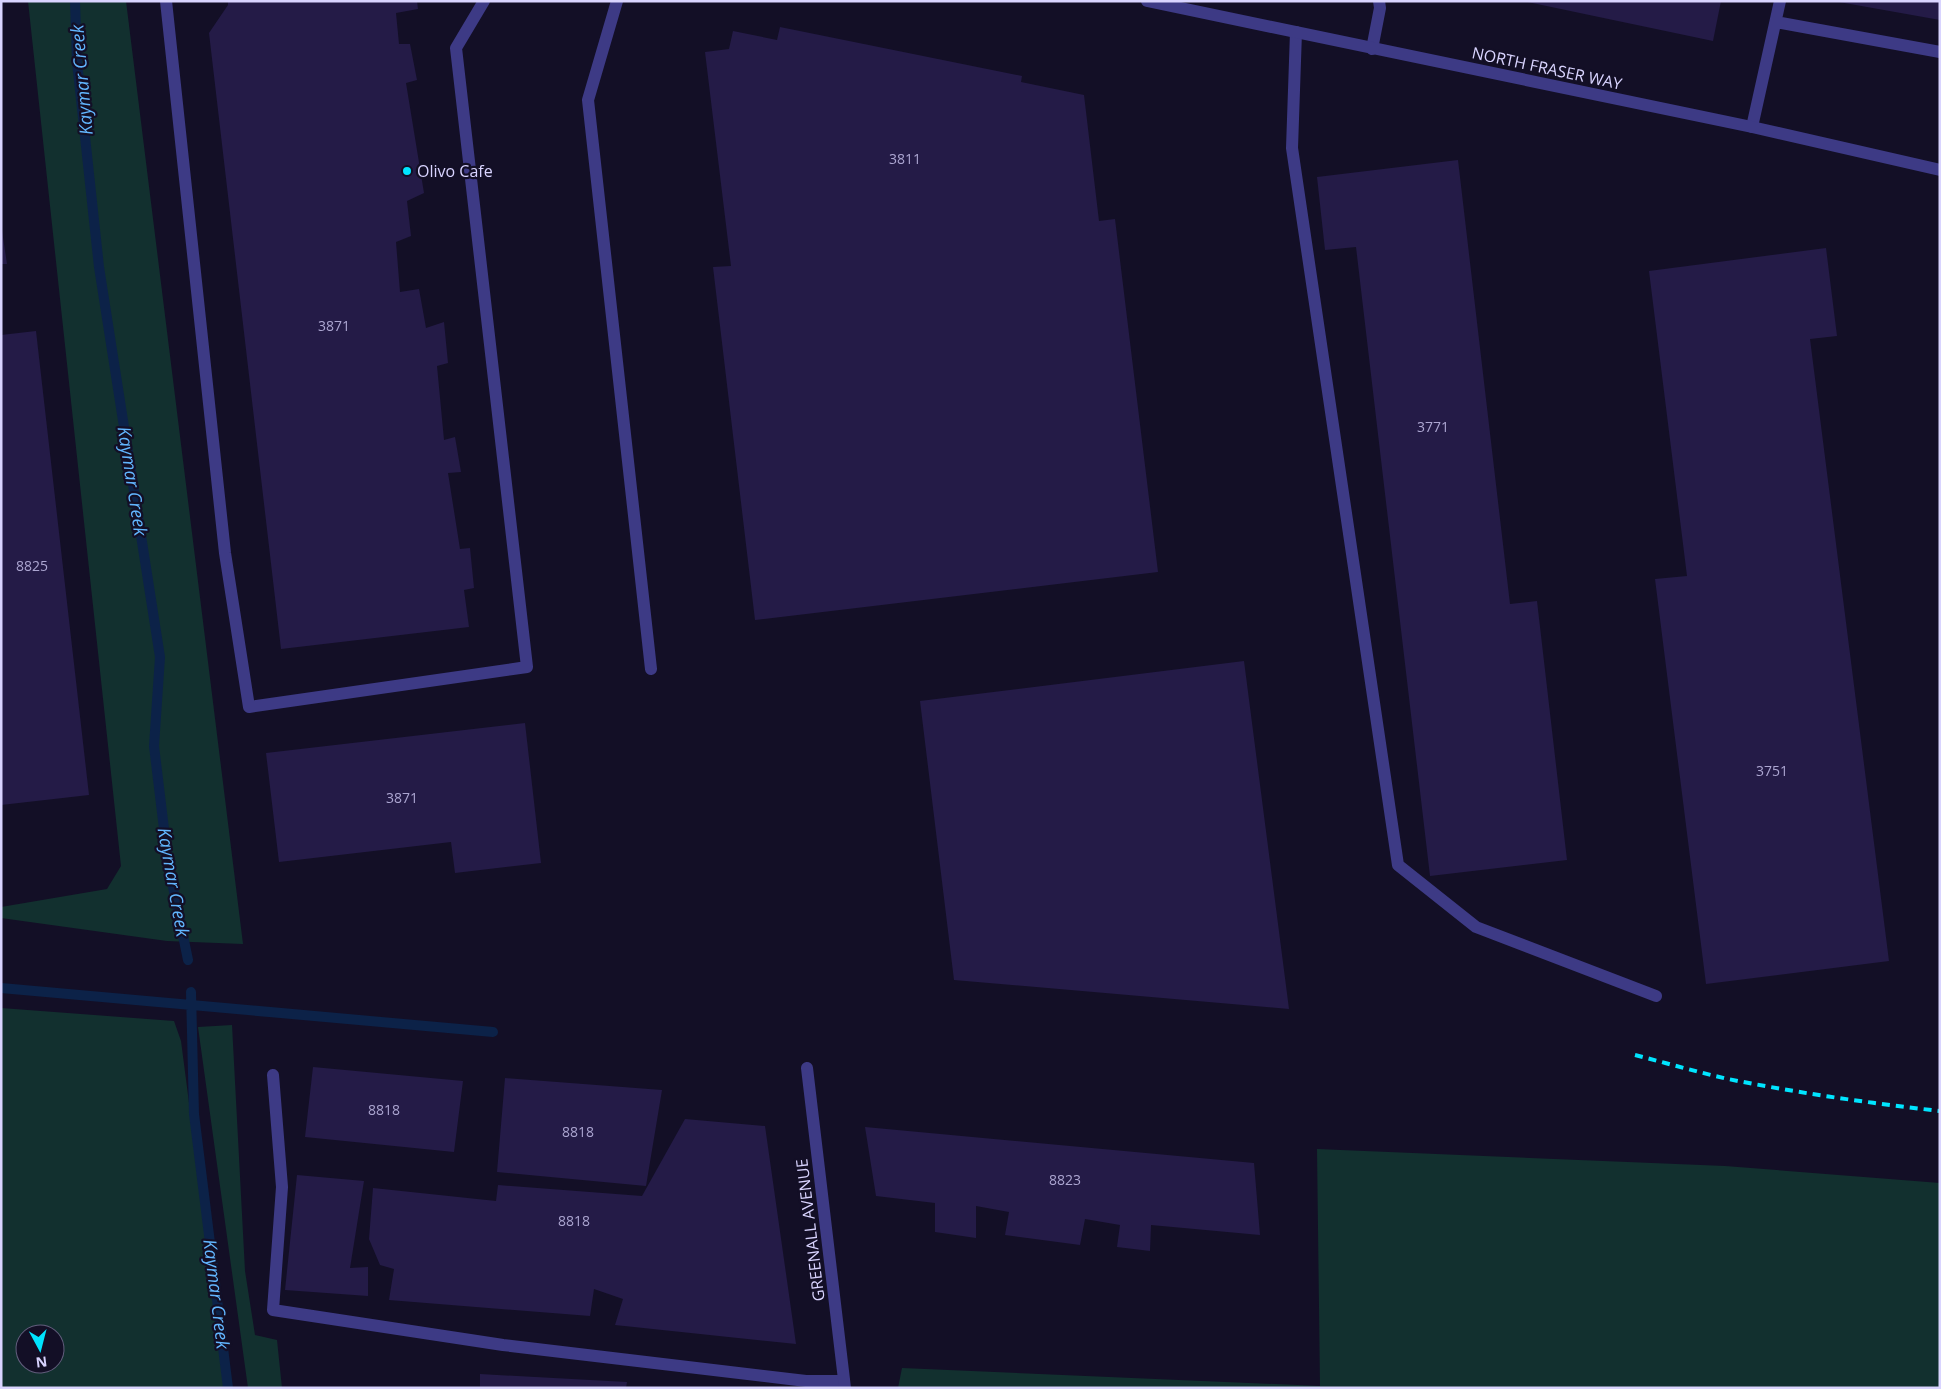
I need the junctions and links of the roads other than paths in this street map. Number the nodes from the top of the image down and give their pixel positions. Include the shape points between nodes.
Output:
1 (166, 1) edge
2 (484, 1) edge
3 (617, 1) edge
4 (1147, 1) edge
5 (1379, 1) edge
6 (1780, 1) edge
7 (1776, 22) junction
8 (1296, 32) junction
9 (1372, 49) junction
10 (1940, 52) edge
11 (1752, 127) junction
12 (1940, 170) edge
13 (651, 670) dead end
14 (1656, 996) dead end
15 (807, 1068) dead end
16 (273, 1075) dead end
17 (845, 1384) edge

1 - 2 street via 225,553 249,707 527,667 456,48
3 - 13 street via 588,100
4 - 8 street, NORTH FRASER WAY
5 - 9 street
6 - 7 street
7 - 10 street
7 - 11 street
8 - 9 street, NORTH FRASER WAY
8 - 14 street via 1292,148 1398,865 1476,927
9 - 11 street, NORTH FRASER WAY
11 - 12 street, NORTH FRASER WAY
15 - 17 street, GREENALL AVENUE
16 - 17 street via 282,1187 273,1310 503,1345

